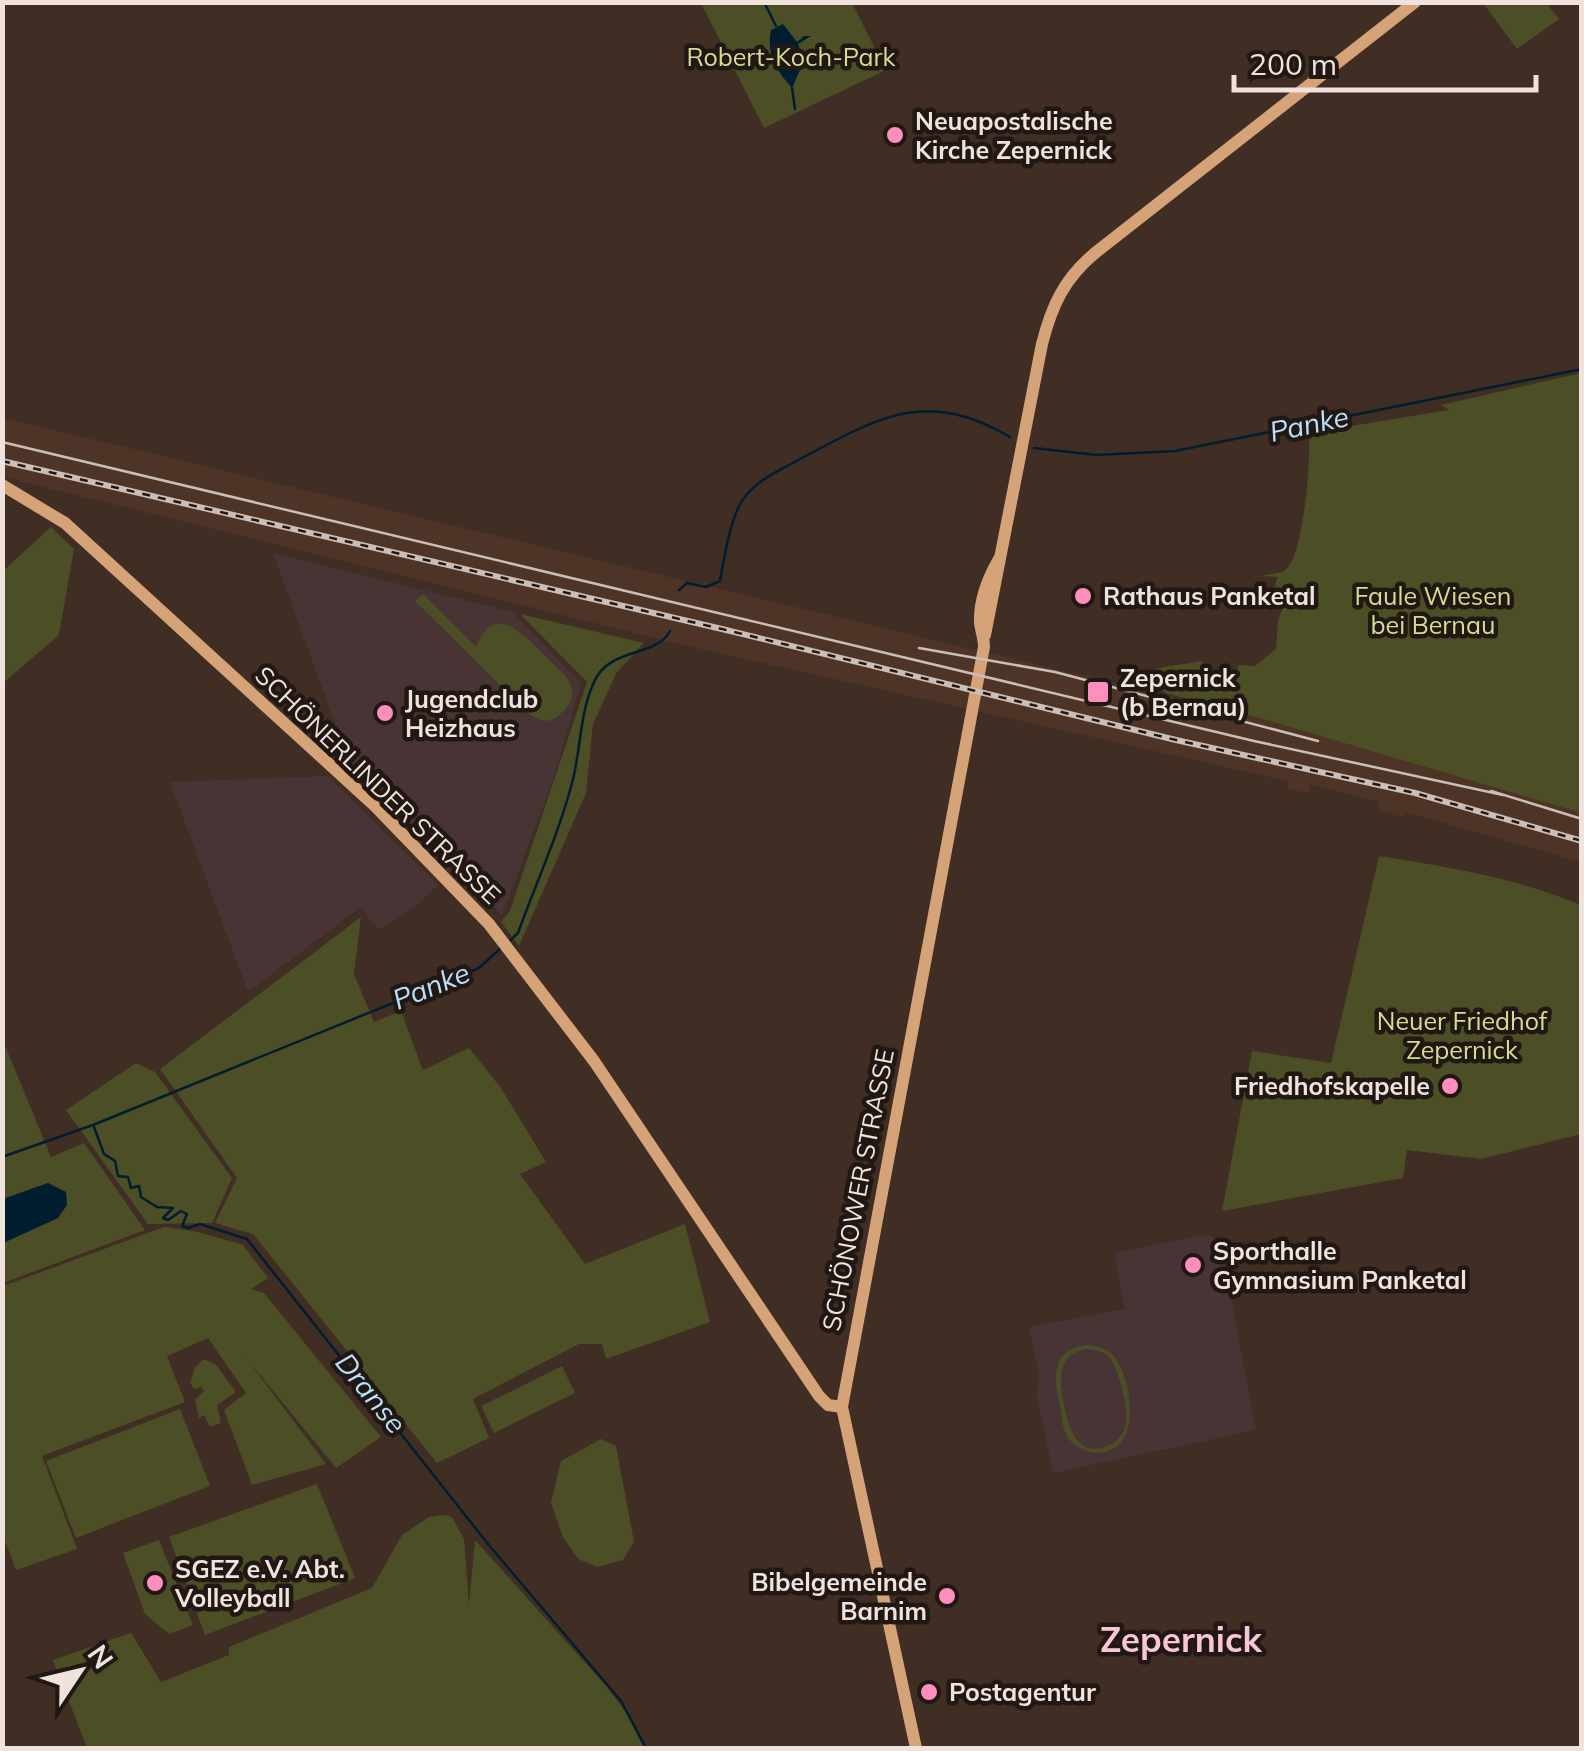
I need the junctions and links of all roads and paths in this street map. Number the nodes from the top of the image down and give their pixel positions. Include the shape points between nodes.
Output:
1 (1415, 2) edge
2 (2, 485) edge
3 (842, 1407) junction
4 (916, 1748) edge

1 - 3 street, SCHÖNOWER STRASSE via 1095,253 1051,307 998,559
2 - 3 street, SCHÖNERLINDER STRASSE via 78,535 452,882 594,1062 819,1396
3 - 4 street, SCHÖNOWER STRASSE

